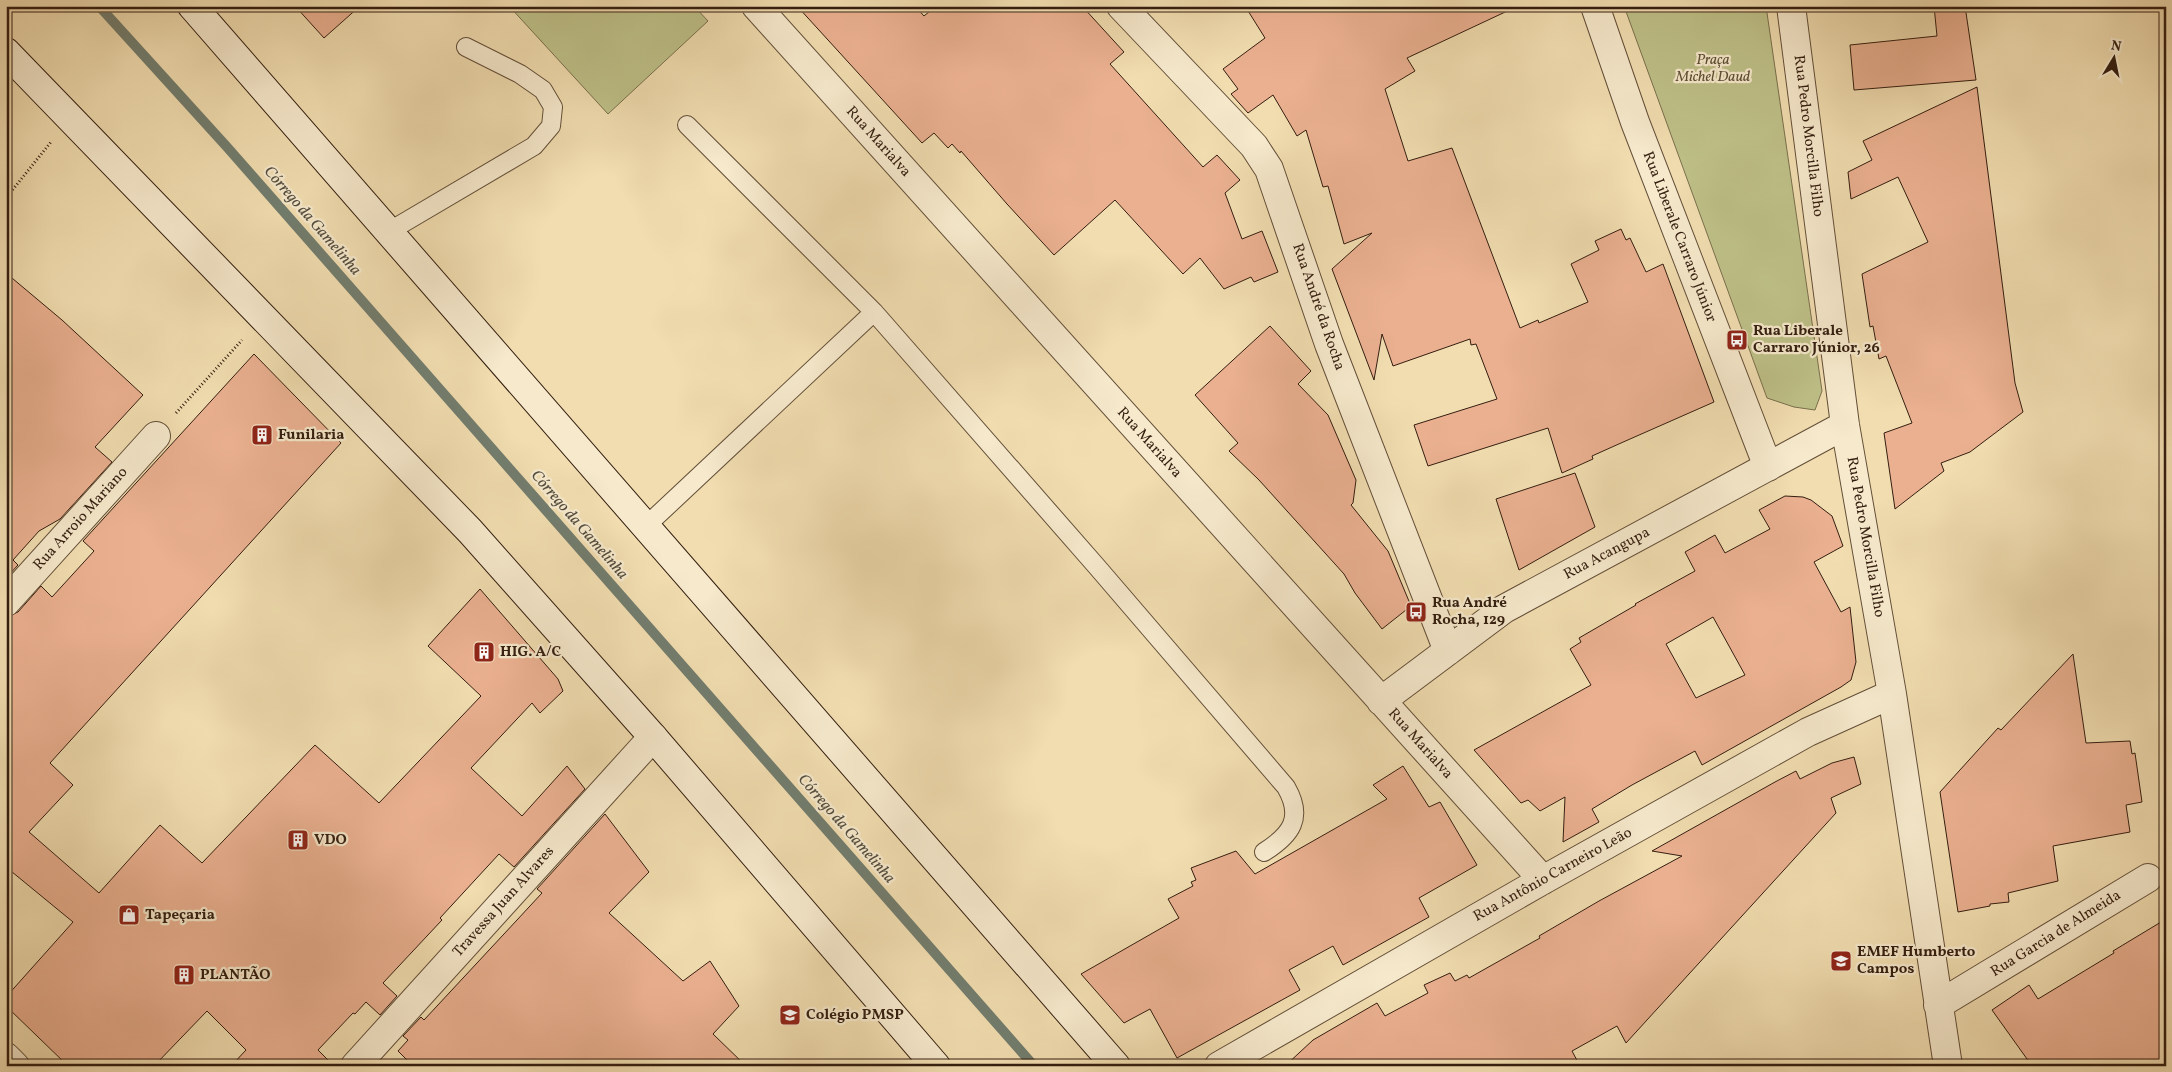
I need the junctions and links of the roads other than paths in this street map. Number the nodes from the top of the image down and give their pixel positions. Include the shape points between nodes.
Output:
1 (192, 6) edge
2 (756, 6) edge
3 (1120, 6) edge
4 (1595, 6) edge
5 (1791, 6) edge
6 (466, 47) dead end
7 (6, 52) edge
8 (687, 125) dead end
9 (388, 232) junction
10 (874, 312) junction
11 (1845, 425) junction
12 (156, 436) road end
13 (1768, 467) junction
14 (646, 526) junction
15 (6, 602) edge
16 (1448, 651) junction
17 (1892, 694) junction
18 (1381, 701) junction
19 (653, 738) junction
20 (1264, 852) dead end
21 (2148, 878) dead end
22 (1543, 880) junction
23 (1938, 1005) junction
24 (6, 1057) edge
25 (15, 1066) edge
26 (355, 1066) edge
27 (936, 1066) edge
28 (1116, 1066) edge
29 (1219, 1066) edge
30 (1948, 1066) edge

1 - 9 street
2 - 18 street, Rua Marialva
3 - 16 street, Rua André da Rocha via 1254,146 1269,169 1329,344
4 - 13 street, Rua Liberale Carraro Júnior via 1635,122
5 - 11 street, Rua Pedro Morcilla Filho
6 - 9 lane via 520,74 543,90 553,107 551,126 534,146
7 - 19 street via 470,531
8 - 10 lane
9 - 14 street
10 - 14 lane
10 - 20 lane via 1286,787 1293,799 1292,828 1281,841
11 - 13 street, Rua Acangupa
11 - 17 street, Rua Pedro Morcilla Filho
12 - 15 street, Rua Arroio Mariano
13 - 16 street, Rua Acangupa via 1504,609
14 - 28 street
16 - 18 street, Rua Acangupa
17 - 22 street, Rua Antônio Carneiro Leão via 1808,732
17 - 23 street, Rua Pedro Morcilla Filho
18 - 22 street, Rua Marialva
19 - 26 street, Travessa Juan Alvares
19 - 27 street
21 - 23 street, Rua Garcia de Almeida
22 - 29 street, Rua Antônio Carneiro Leão
23 - 30 street, Rua Pedro Morcilla Filho
24 - 25 street

